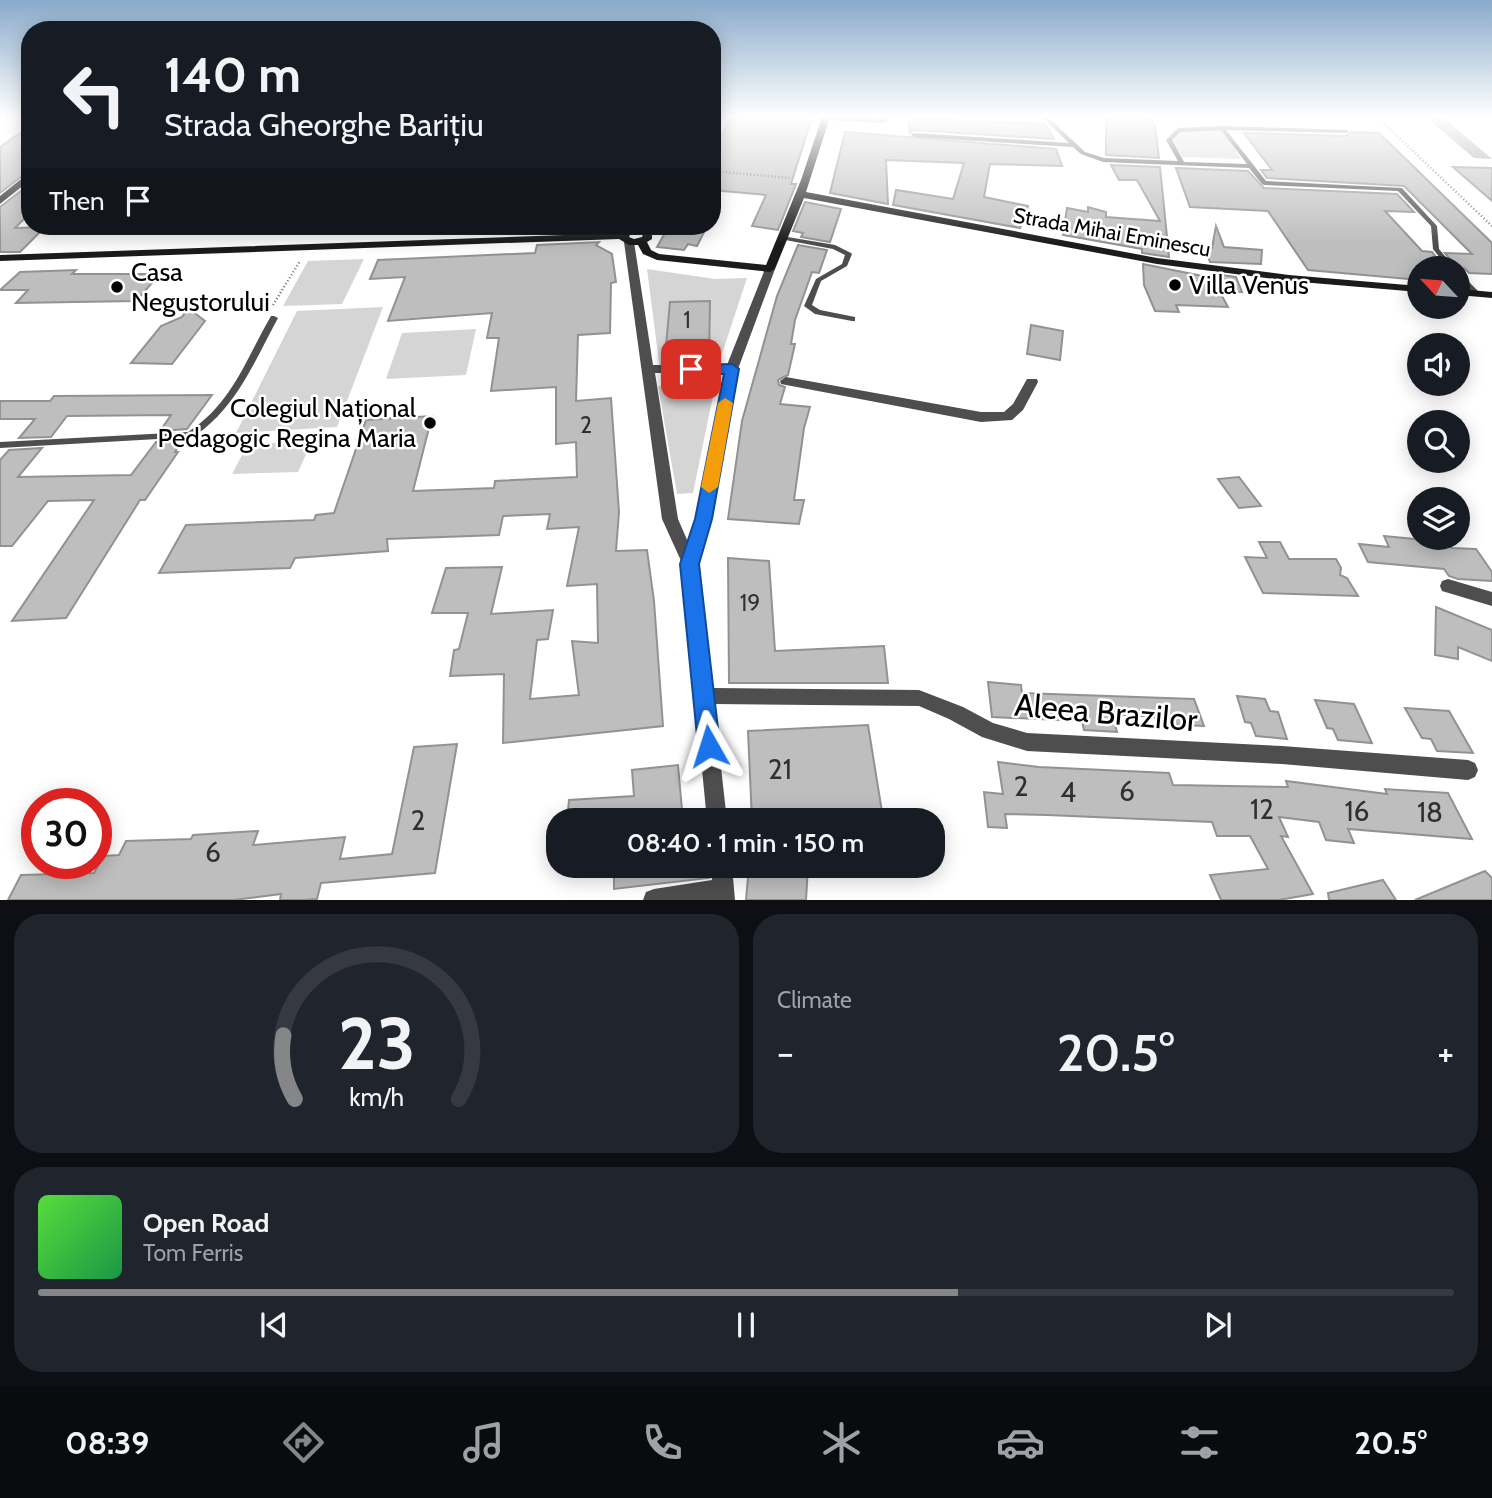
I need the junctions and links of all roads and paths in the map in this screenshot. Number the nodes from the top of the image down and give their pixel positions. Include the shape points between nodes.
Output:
1 (813, 159) edge
2 (1100, 159) edge
3 (1179, 159) edge
4 (1246, 159) edge
5 (1421, 159) edge
6 (1182, 164) junction
7 (1251, 166) junction
8 (721, 172) edge
9 (806, 180) junction
10 (21, 183) edge
11 (800, 194) junction
12 (0, 201) edge
13 (1492, 226) edge
14 (629, 235) edge
15 (782, 238) junction
16 (1442, 256) edge
17 (0, 258) edge
18 (770, 269) junction
19 (293, 271) dead end
20 (1470, 287) edge
21 (1407, 288) edge
22 (1470, 293) edge
23 (1476, 294) junction
24 (1492, 295) edge
25 (272, 315) joint
26 (852, 319) dead end
27 (646, 369) junction
28 (732, 369) junction
29 (786, 381) dead end
30 (1032, 382) dead end
31 (0, 444) edge
32 (690, 564) junction
33 (1448, 586) dead end
34 (1492, 600) edge
35 (704, 696) junction
36 (1468, 771) dead end
37 (716, 808) edge
38 (724, 894) edge
39 (654, 900) edge

1 - 9 street
2 - 6 lane
3 - 6 lane
4 - 7 lane
5 - 13 path
6 - 7 lane
7 - 16 lane via 1264,183 1400,189 1434,226 1436,249
8 - 9 path
9 - 11 street
10 - 12 street
11 - 15 street
11 - 21 street, Strada Mihai Eminescu via 1157,261
14 - 17 street
14 - 18 street via 657,257
14 - 27 street
15 - 18 street
15 - 26 lane via 835,247 849,254 845,265 818,280 808,306
18 - 28 street
19 - 25 path
20 - 23 lane
22 - 23 street
23 - 24 street
25 - 31 lane via 228,398 190,435
27 - 28 street
27 - 32 street via 670,519
28 - 32 street
29 - 30 street via 981,417 1007,417
32 - 35 street
33 - 34 street
35 - 36 street, Aleea Brazilor via 919,698 989,731 1027,742 1282,755
35 - 37 street
38 - 39 street

